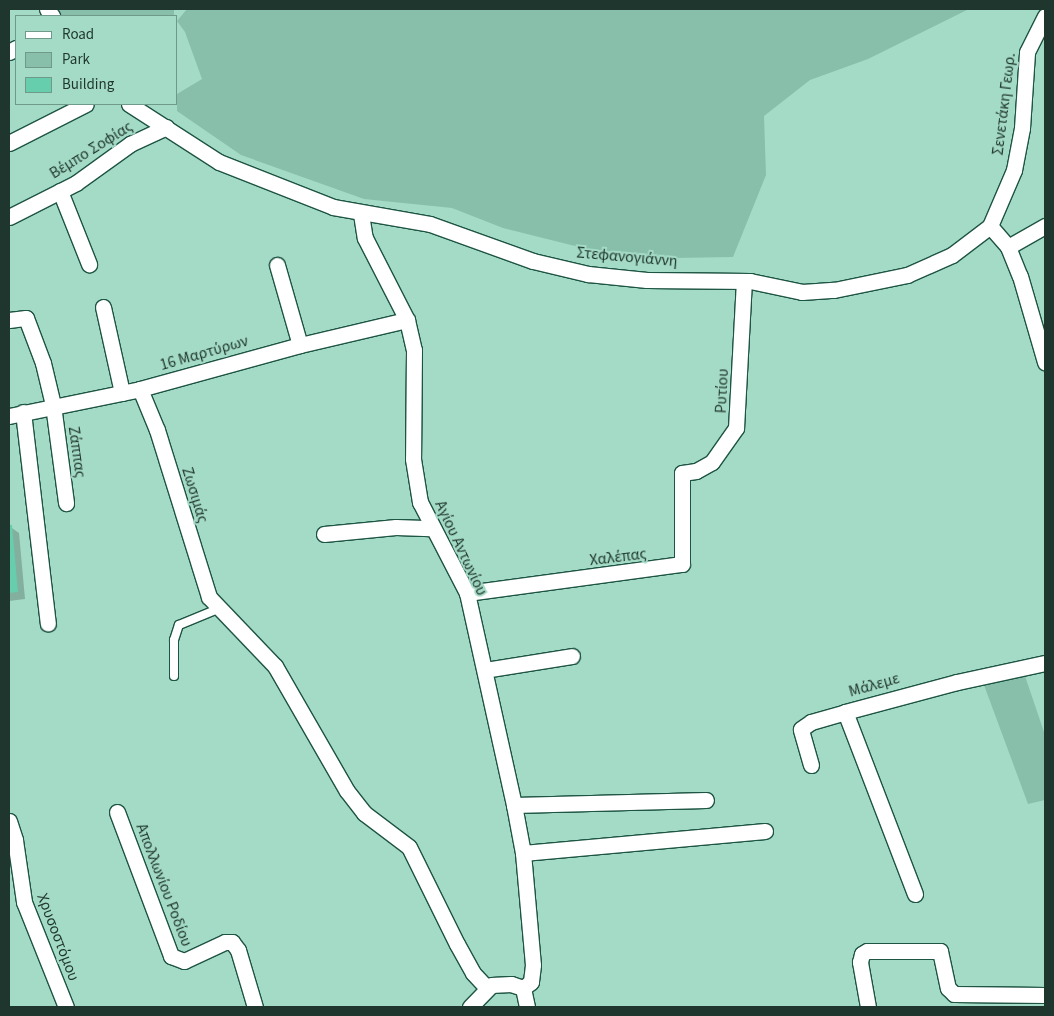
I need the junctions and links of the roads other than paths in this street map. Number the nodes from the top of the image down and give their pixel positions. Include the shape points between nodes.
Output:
1 (1045, 16) edge
2 (84, 105) edge
3 (131, 105) edge
4 (166, 127) junction
5 (9, 144) edge
6 (60, 191) junction
7 (361, 214) junction
8 (9, 217) edge
9 (990, 226) junction
10 (1045, 226) edge
11 (1008, 247) junction
12 (89, 264) dead end
13 (276, 266) dead end
14 (744, 281) junction
15 (103, 307) dead end
16 (9, 320) edge
17 (408, 320) junction
18 (300, 345) junction
19 (1044, 355) edge
20 (140, 389) junction
21 (122, 393) junction
22 (53, 405) junction
23 (23, 412) junction
24 (9, 416) edge
25 (682, 473) joint
26 (66, 503) dead end
27 (432, 528) junction
28 (324, 534) dead end
29 (467, 592) junction
30 (218, 609) junction
31 (48, 624) dead end
32 (572, 656) dead end
33 (1045, 663) edge
34 (485, 670) junction
35 (174, 676) dead end
36 (845, 712) junction
37 (811, 765) dead end
38 (706, 800) dead end
39 (514, 805) junction
40 (117, 812) dead end
41 (9, 821) edge
42 (764, 831) dead end
43 (523, 852) junction
44 (915, 894) dead end
45 (486, 987) junction
46 (523, 988) junction
47 (1045, 995) edge
48 (66, 1007) edge
49 (255, 1007) edge
50 (470, 1007) edge
51 (527, 1007) edge
52 (868, 1007) edge

1 - 9 street, Σενετάκη Γεωρ. via 1027,52 1022,128 1014,170
2 - 5 street
3 - 4 street, Στεφανογιάννη
4 - 6 street, Βέμπο Σοφίας via 130,144
4 - 7 street, Στεφανογιάννη via 230,168 333,207
6 - 8 street, Βέμπο Σοφίας
6 - 12 street
7 - 14 street, Στεφανογιάννη via 430,224 525,258 588,274 647,280
7 - 17 street, Αγίου Αντωνίου via 365,238
9 - 11 street
9 - 14 street, Στεφανογιάννη via 952,255 875,283 802,292
10 - 11 street
11 - 19 street via 1033,313
13 - 18 street
14 - 25 street, Ρυτίου via 736,428 712,462 696,471
15 - 21 street
16 - 22 street, Ζάππας via 24,316 28,320
17 - 18 street, 16 Μαρτύρων
17 - 27 street, Αγίου Αντωνίου via 415,360 414,469 420,502
18 - 20 street, 16 Μαρτύρων
20 - 21 street, 16 Μαρτύρων
20 - 30 street, Ζωσιμάς via 157,430 205,588
21 - 22 street, 16 Μαρτύρων
22 - 23 street, 16 Μαρτύρων
22 - 26 street, Ζάππας
23 - 24 street, 16 Μαρτύρων
23 - 31 street
25 - 29 street, Χαλέπας via 682,564
27 - 28 street via 396,527
27 - 29 street, Αγίου Αντωνίου
29 - 34 street, Αγίου Αντωνίου
30 - 35 lane via 179,625 174,640
30 - 45 street, Ζωσιμάς via 275,666 347,791 364,813 400,838 413,852 457,944 473,973
32 - 34 street
33 - 36 street, Μάλεμε
34 - 39 street, Αγίου Αντωνίου
36 - 37 street via 811,722 802,729 802,740
36 - 44 street, Μάλεμε
38 - 39 street
39 - 43 street, Αγίου Αντωνίου
40 - 49 street, Απολλωνίου Ροδίου via 171,956 184,961 225,942 232,942 238,950
41 - 48 street, Χρυσοστόμου via 24,902
42 - 43 street
43 - 46 street, Αγίου Αντωνίου via 533,965 531,982
45 - 46 street via 503,983
45 - 50 street
46 - 51 street
47 - 52 street via 954,994 948,988 940,951 867,951 860,956

